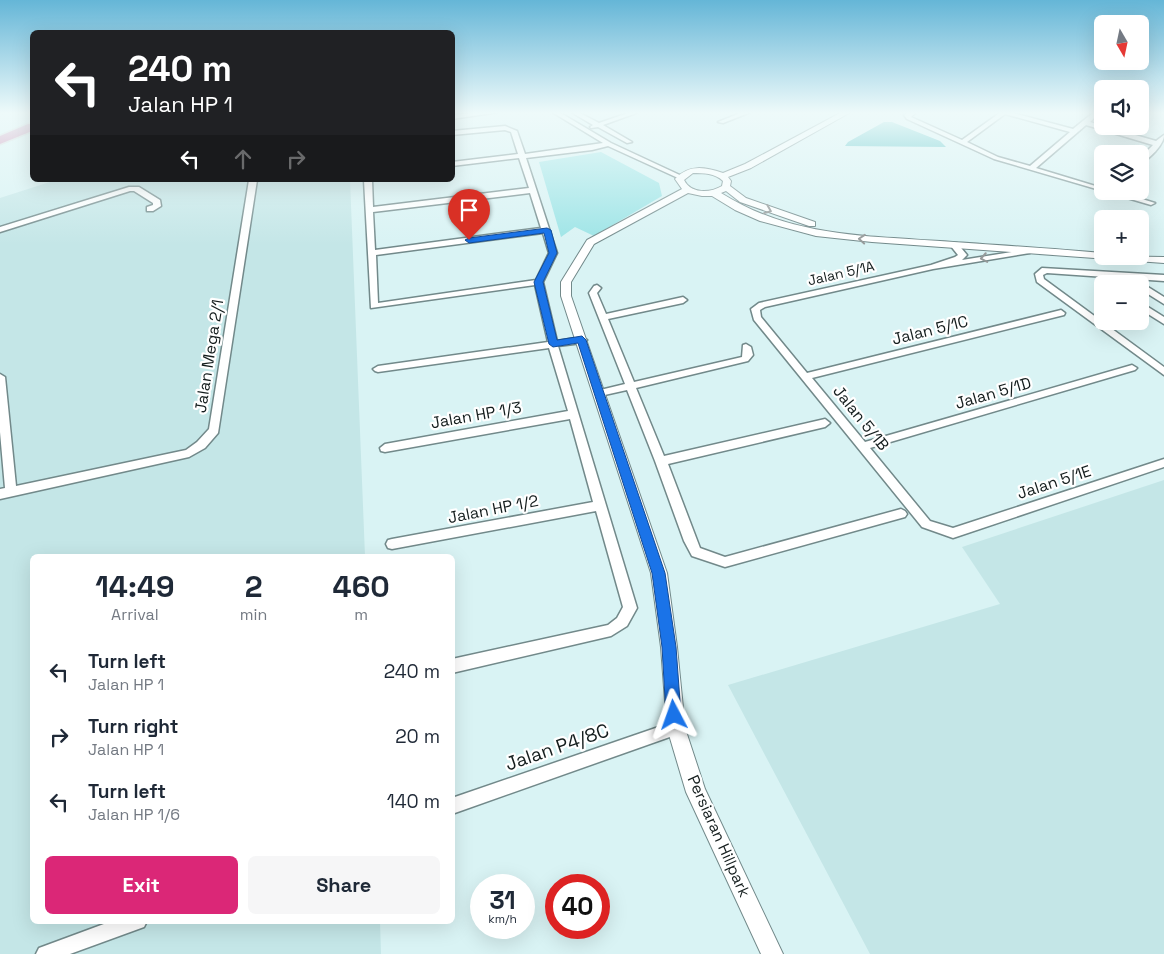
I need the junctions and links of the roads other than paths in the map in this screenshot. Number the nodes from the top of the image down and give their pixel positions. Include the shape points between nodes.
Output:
1 (522, 157) junction
2 (525, 157) edge
3 (636, 157) edge
4 (750, 157) edge
5 (765, 157) edge
6 (993, 157) edge
7 (1045, 157) edge
8 (455, 164) edge
9 (1032, 168) junction
10 (714, 172) junction
11 (723, 176) junction
12 (680, 177) junction
13 (254, 182) edge
14 (368, 182) edge
15 (726, 187) junction
16 (1094, 187) edge
17 (533, 190) junction
18 (690, 191) junction
19 (714, 193) junction
20 (1141, 200) edge
21 (1152, 203) dead end
22 (150, 209) dead end
23 (369, 210) junction
24 (0, 230) edge
25 (547, 230) junction
26 (954, 244) junction
27 (1030, 246) junction
28 (1094, 246) edge
29 (1149, 250) edge
30 (1164, 251) edge
31 (371, 252) junction
32 (1094, 255) edge
33 (1149, 259) edge
34 (1164, 260) edge
35 (934, 267) junction
36 (1094, 274) joint
37 (1125, 275) edge
38 (1149, 277) edge
39 (1164, 278) edge
40 (539, 282) junction
41 (597, 288) dead end
42 (1149, 291) edge
43 (683, 300) dead end
44 (1164, 301) edge
45 (754, 310) joint
46 (1149, 311) edge
47 (1061, 313) dead end
48 (604, 317) junction
49 (1164, 321) edge
50 (582, 340) junction
51 (553, 344) junction
52 (746, 348) dead end
53 (1132, 368) dead end
54 (378, 369) dead end
55 (1164, 372) edge
56 (807, 376) junction
57 (0, 377) edge
58 (631, 385) junction
59 (600, 393) junction
60 (574, 414) junction
61 (825, 423) dead end
62 (863, 446) junction
63 (385, 448) dead end
64 (661, 461) junction
65 (1164, 463) edge
66 (6, 493) edge
67 (600, 506) junction
68 (901, 514) dead end
69 (953, 533) joint
70 (392, 544) dead end
71 (455, 665) edge
72 (676, 728) junction
73 (455, 805) edge
74 (130, 924) edge
75 (46, 954) edge
76 (772, 954) edge

1 - 2 street
1 - 8 street
1 - 17 street
3 - 12 street
4 - 10 street
5 - 11 street
6 - 9 street
7 - 9 street
9 - 16 street
10 - 11 street
10 - 12 street via 691,171
11 - 15 street via 727,181
12 - 18 street via 680,183
13 - 66 street, Jalan Mega 2/1 via 214,430 201,445 188,453
14 - 23 street
15 - 19 street
15 -> 27 street via 743,200 767,210 826,227
17 - 23 street
17 - 25 street
18 - 19 street
18 - 50 street, Persiaran Hillpark via 581,254 566,282 566,296
26 -> 19 street via 839,237 784,227 729,205
20 - 21 street
22 - 24 street via 157,206 157,202 136,189 120,191
23 - 31 street
25 - 31 street
25 - 40 street via 553,253
26 - 27 street
26 - 35 street via 963,254 958,259
27 - 28 street
27 - 32 street
27 -> 35 street
29 - 30 street
31 - 40 street via 374,306
33 - 34 street
35 - 45 street, Jalan 5/1A via 762,305
36 - 37 street
36 - 55 street via 1045,270 1040,274 1040,280
38 - 39 street
40 - 51 street
41 - 48 street via 593,293
42 - 44 street
43 - 48 street
45 - 56 street, Jalan 5/1B
46 - 49 street
47 - 56 street, Jalan 5/1C
48 - 58 street
50 - 51 street
50 - 59 street, Persiaran Hillpark
51 - 54 street
51 - 60 street
52 - 58 street via 748,355 745,359
53 - 62 street, Jalan 5/1D
56 - 62 street, Jalan 5/1B
57 - 66 street
58 - 59 street
58 - 64 street
59 - 72 street, Persiaran Hillpark via 658,573
60 - 63 street, Jalan HP 1/3
60 - 67 street
61 - 64 street
62 - 69 street, Jalan 5/1B via 926,524
64 - 68 street via 696,552 724,562
65 - 69 street, Jalan 5/1E
67 - 70 street, Jalan HP 1/2
67 - 71 street via 630,608 622,622 611,630
72 - 73 street, Jalan P4/8C
72 - 76 street, Persiaran Hillpark via 696,792
74 - 75 street

